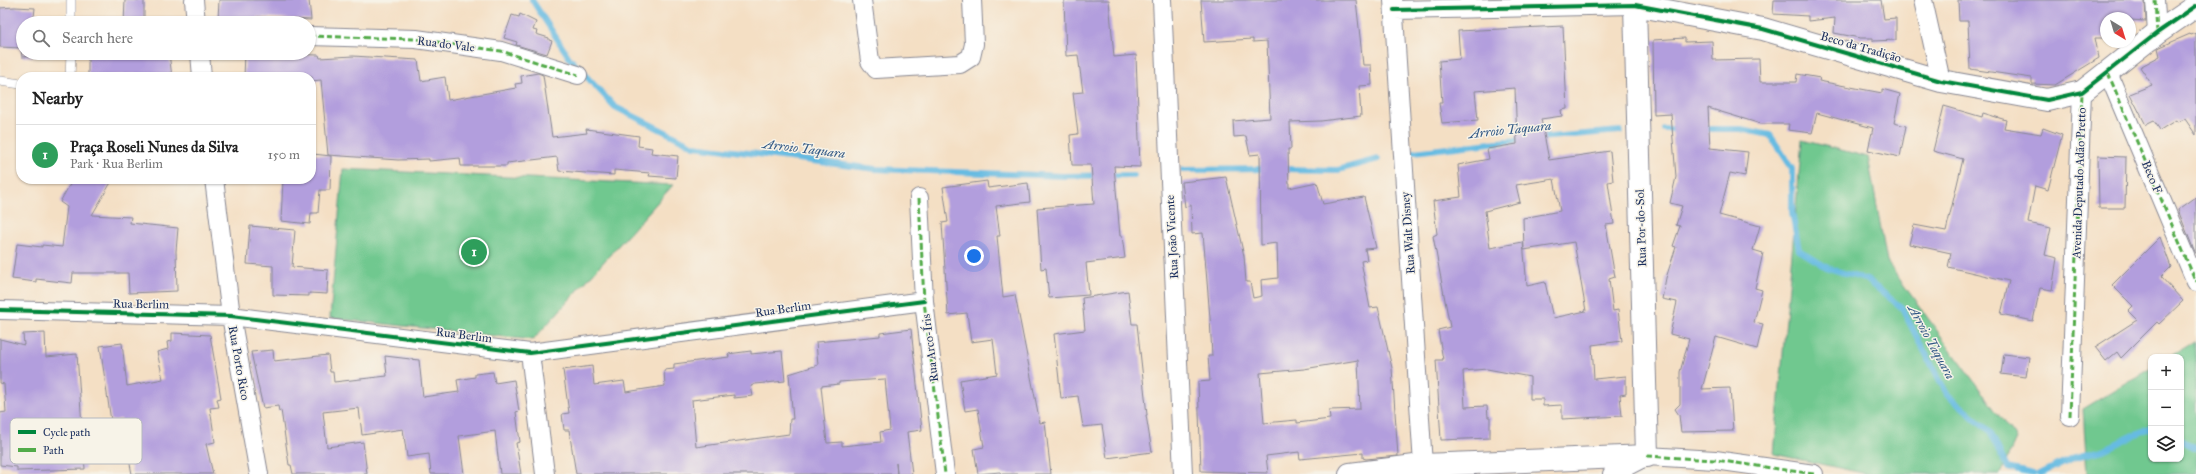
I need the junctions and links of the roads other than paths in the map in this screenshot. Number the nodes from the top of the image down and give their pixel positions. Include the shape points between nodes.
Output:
1 (71, 0) edge
2 (194, 0) edge
3 (862, 0) edge
4 (972, 0) edge
5 (1162, 0) edge
6 (1923, 0) edge
7 (2155, 0) edge
8 (1635, 2) edge
9 (1394, 5) edge
10 (2196, 6) edge
11 (71, 16) edge
12 (195, 16) edge
13 (2157, 33) junction
14 (316, 36) edge
15 (71, 60) edge
16 (201, 60) edge
17 (70, 72) edge
18 (202, 72) edge
19 (2108, 73) junction
20 (578, 75) dead end
21 (0, 81) edge
22 (1941, 81) junction
23 (16, 83) edge
24 (2082, 92) junction
25 (215, 184) edge
26 (919, 198) dead end
27 (2196, 282) edge
28 (924, 301) junction
29 (0, 310) edge
30 (231, 316) junction
31 (530, 353) junction
32 (2070, 416) dead end
33 (1647, 456) junction
34 (1423, 466) junction
35 (259, 474) edge
36 (545, 474) edge
37 (945, 474) edge
38 (1183, 474) edge
39 (1350, 474) edge
40 (1612, 474) edge
41 (1814, 474) edge

1 - 11 lane
2 - 12 street
3 - 4 street via 870,61 876,69 960,64 971,57 974,44
5 - 38 street, Rua João Vicente
6 - 22 street
7 - 13 street
8 - 9 street
8 - 22 street, Beco da Tradição via 1763,29
8 - 33 street, Rua Por-do-Sol
9 - 34 street, Rua Walt Disney
10 - 13 street, Avenida Deputado Adão Pretto
13 - 19 street, Avenida Deputado Adão Pretto
14 - 20 street, Rua do Vale via 416,39 501,51
15 - 17 lane
16 - 18 street
19 - 24 street, Avenida Deputado Adão Pretto
19 - 27 street, Beco F
21 - 23 lane
22 - 24 street, Beco da Tradição via 2047,100
24 - 32 street, Avenida Deputado Adão Pretto
25 - 30 street, Rua Porto Rico
26 - 28 street, Rua Arco-Íris
28 - 31 street, Rua Berlim
28 - 37 street, Rua Arco-Íris
29 - 30 street, Rua Berlim
30 - 31 street, Rua Berlim
30 - 35 street, Rua Porto Rico
31 - 36 street
33 - 34 street
33 - 40 street
33 - 41 street via 1715,460
34 - 39 street

